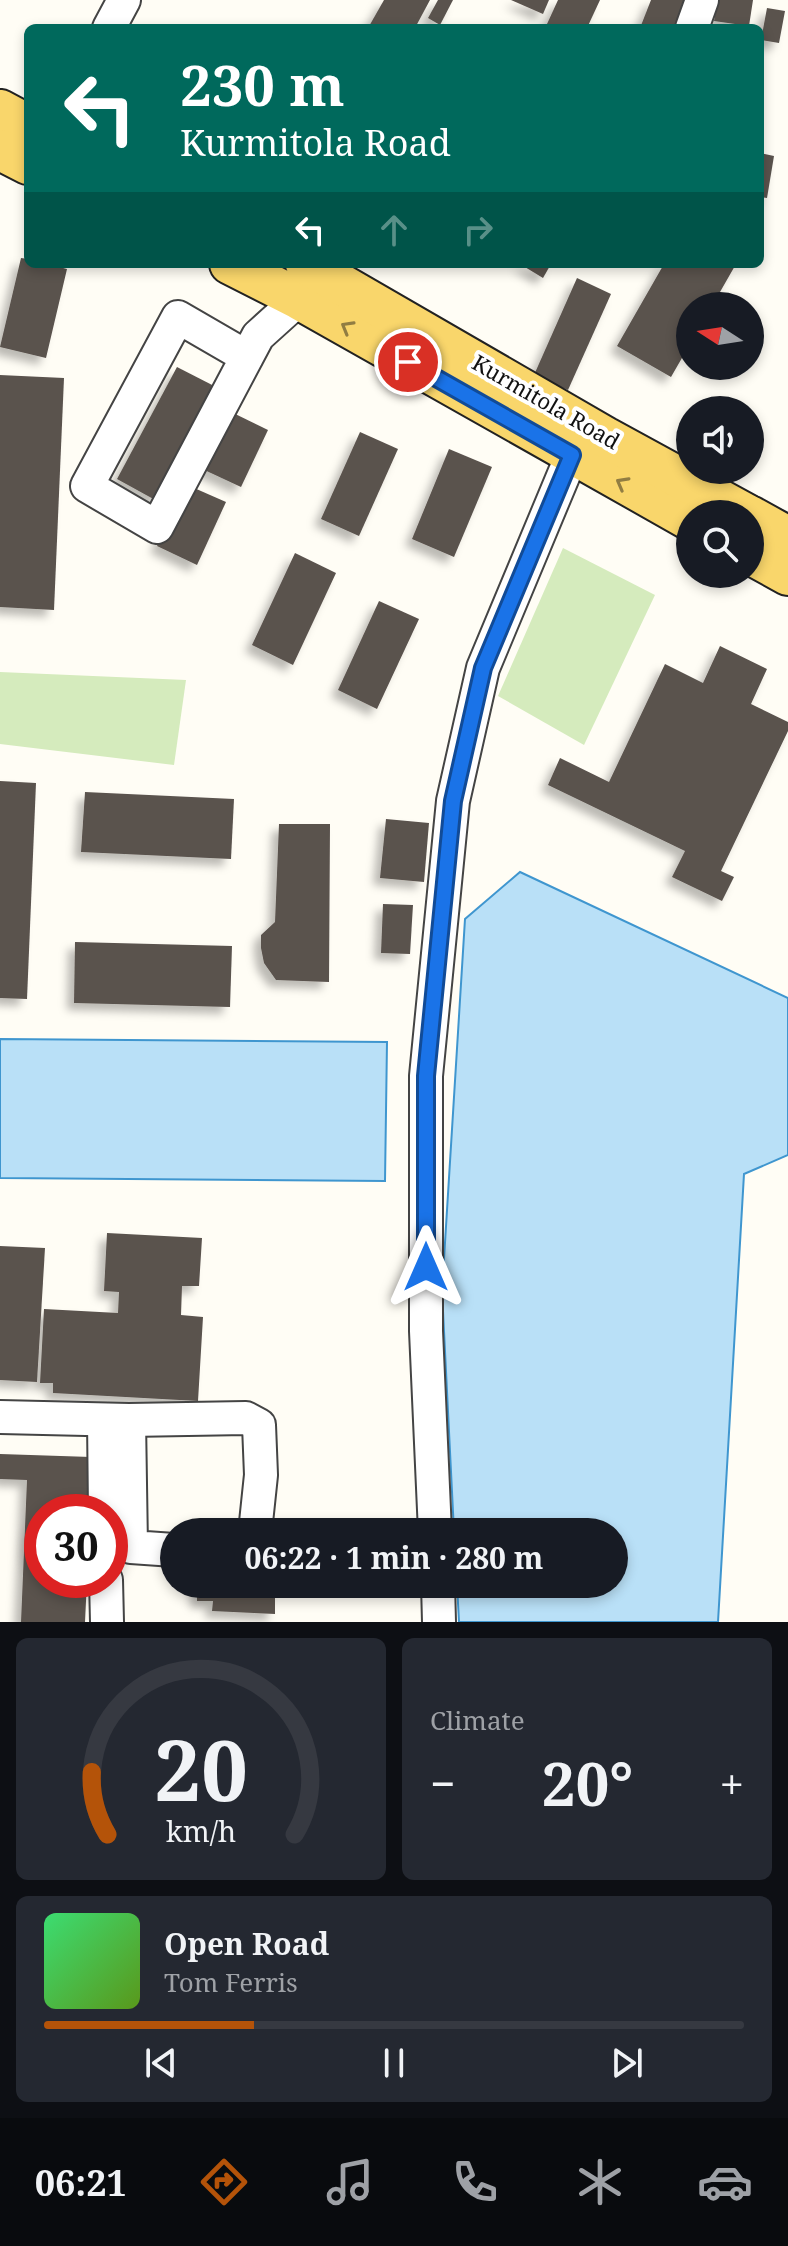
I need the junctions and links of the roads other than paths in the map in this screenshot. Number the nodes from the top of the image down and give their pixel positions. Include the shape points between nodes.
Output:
1 (124, 0) edge
2 (702, 0) edge
3 (111, 24) edge
4 (693, 24) edge
5 (0, 110) edge
6 (24, 123) edge
7 (0, 150) edge
8 (24, 162) edge
9 (246, 268) edge
10 (303, 282) edge
11 (247, 357) junction
12 (572, 455) junction
13 (720, 500) edge
14 (676, 512) edge
15 (764, 524) edge
16 (788, 537) edge
17 (764, 562) edge
18 (788, 575) edge
19 (0, 1417) edge
20 (116, 1420) junction
21 (107, 1494) edge
22 (256, 1518) edge
23 (434, 1518) edge
24 (160, 1549) edge
25 (106, 1598) edge
26 (438, 1598) edge
27 (107, 1622) edge
28 (439, 1622) edge

1 - 3 street
2 - 4 street
5 - 6 main road
7 - 8 main road
9 - 10 main road, Kurmitola Road
10 - 11 street
12 -> 10 main road, Kurmitola Road
10 - 13 main road, Kurmitola Road
11 - 11 street via 157,527 87,486 178,317
14 -> 12 main road, Kurmitola Road
12 - 23 street via 483,668 453,801 426,1076 426,1331
15 - 16 main road, Kurmitola Road
17 - 18 main road
19 - 20 street
20 - 21 street
20 - 22 street via 246,1418 259,1425
20 - 24 street via 131,1547
25 - 27 street
26 - 28 street

